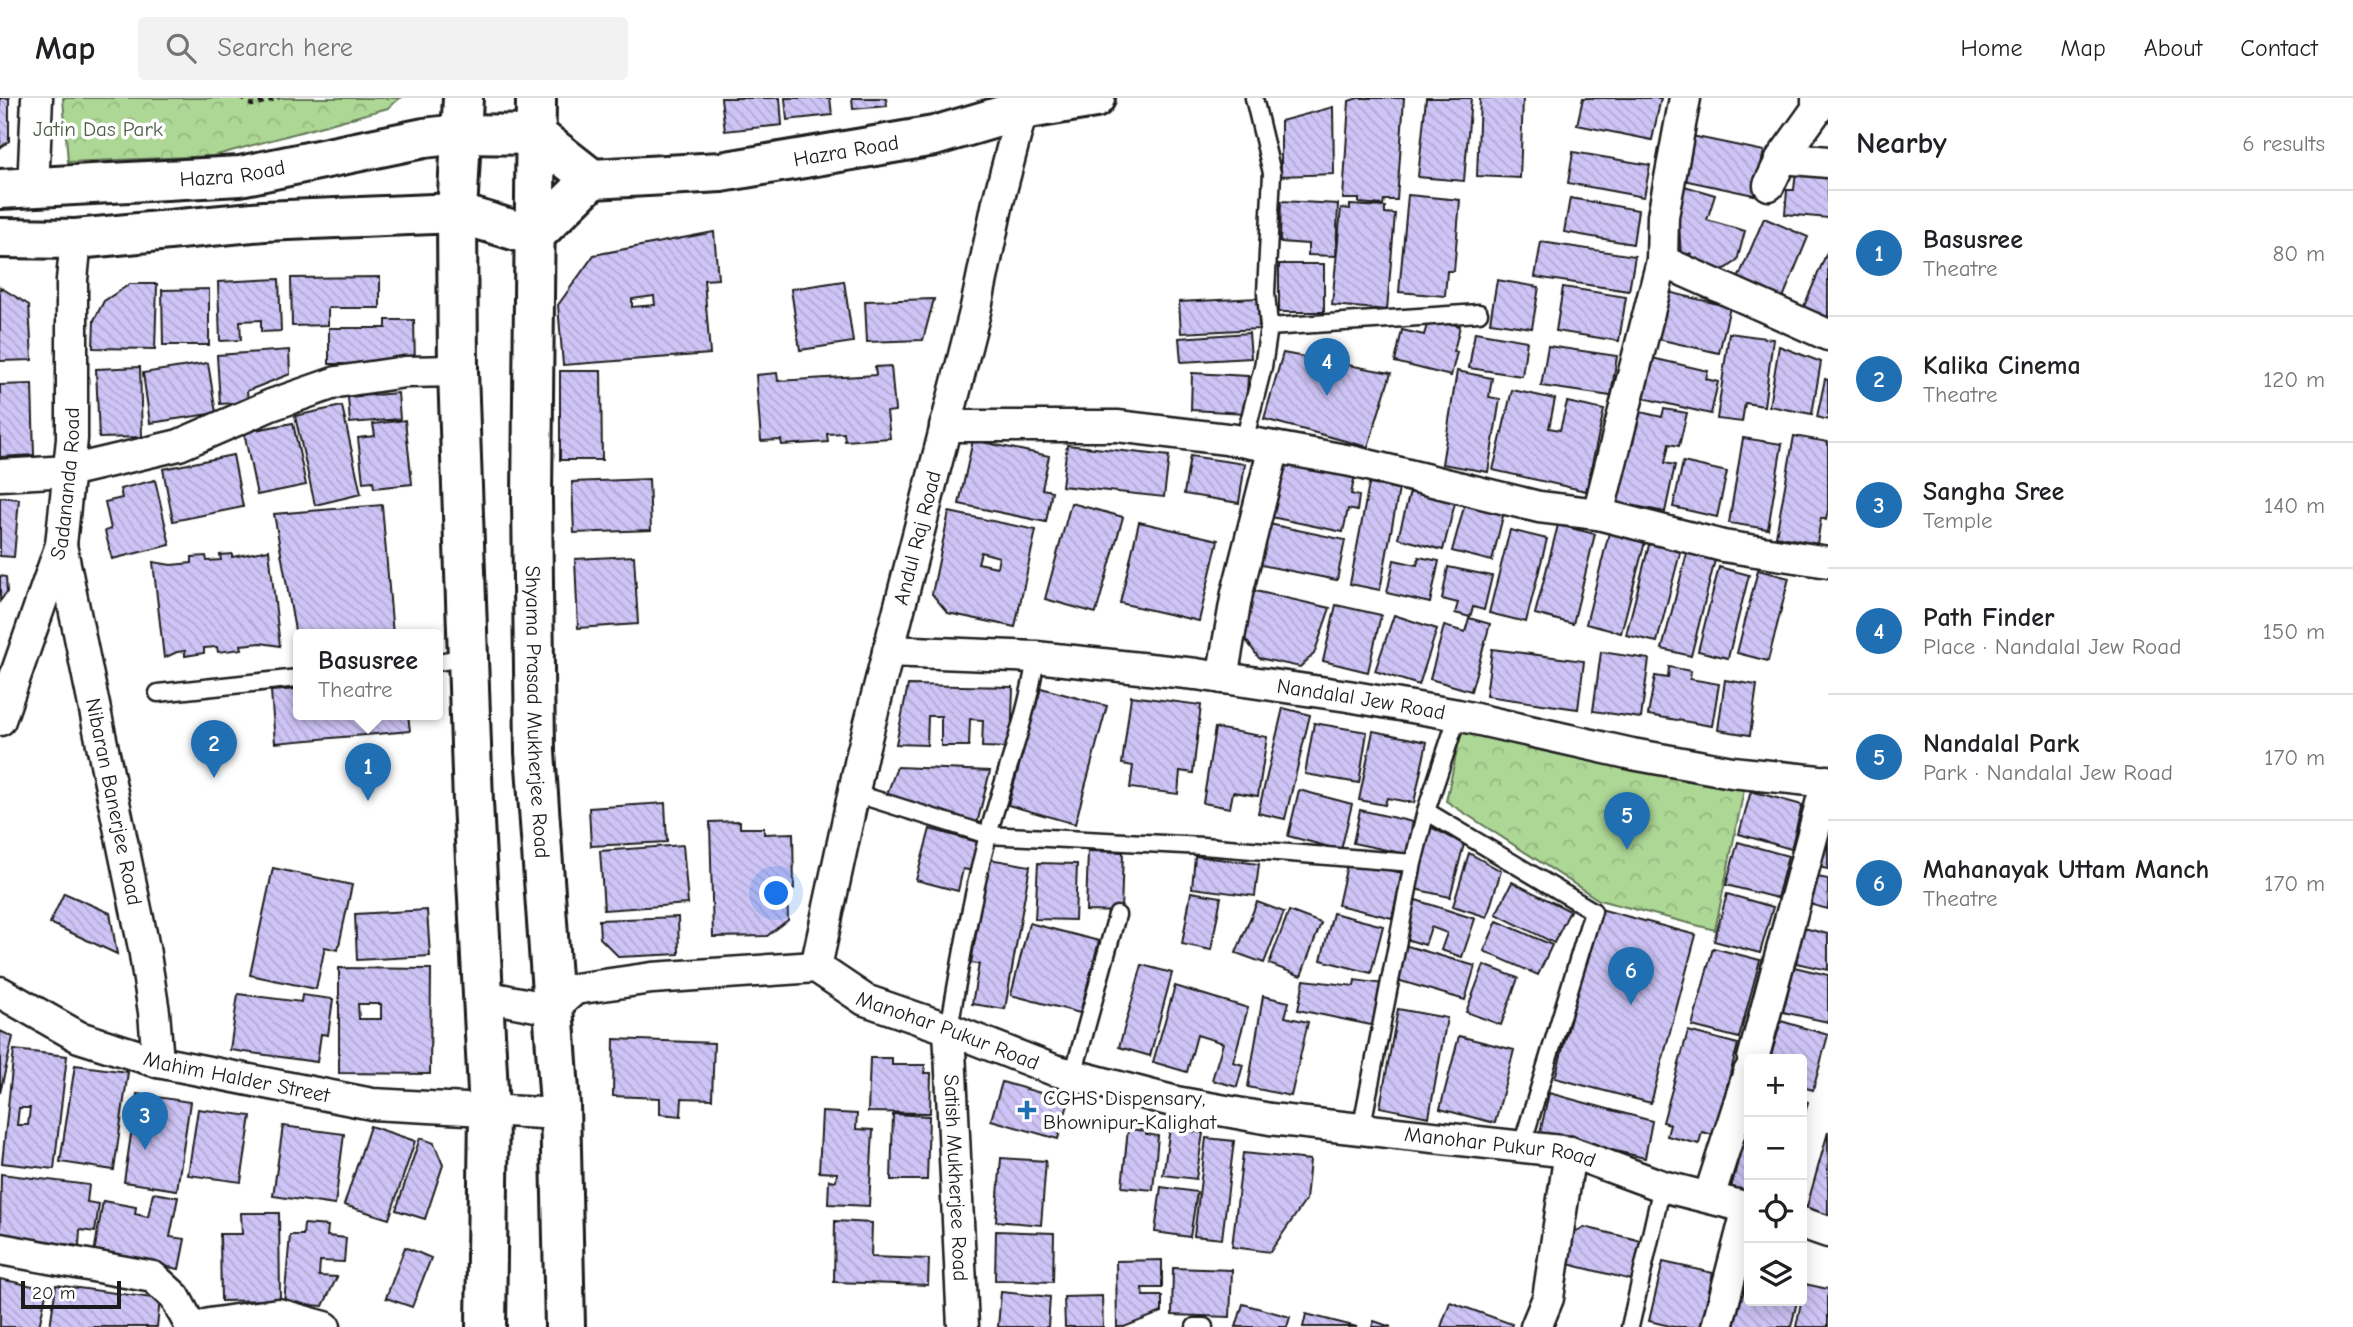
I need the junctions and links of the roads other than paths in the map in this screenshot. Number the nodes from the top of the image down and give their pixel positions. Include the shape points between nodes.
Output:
1 (37, 98) edge
2 (536, 98) edge
3 (1095, 98) edge
4 (1254, 98) edge
5 (1685, 98) edge
6 (1817, 98) edge
7 (1022, 104) edge
8 (461, 116) edge
9 (536, 135) junction
10 (1782, 158) junction
11 (1828, 163) edge
12 (592, 179) junction
13 (1769, 185) dead end
14 (17, 189) edge
15 (457, 213) junction
16 (534, 236) junction
17 (0, 238) edge
18 (76, 239) junction
19 (1662, 261) junction
20 (1479, 313) dead end
21 (1269, 327) junction
22 (1828, 335) edge
23 (458, 371) junction
24 (945, 426) junction
25 (1244, 441) junction
26 (1274, 447) junction
27 (69, 471) junction
28 (0, 475) edge
29 (1598, 514) junction
30 (61, 545) junction
31 (1828, 562) edge
32 (888, 650) junction
33 (1035, 657) junction
34 (452, 659) edge
35 (1222, 678) junction
36 (293, 679) edge
37 (158, 693) dead end
38 (1458, 715) junction
39 (0, 720) edge
40 (1828, 782) edge
41 (853, 793) junction
42 (1426, 811) junction
43 (988, 835) junction
44 (1413, 863) junction
45 (1117, 915) dead end
46 (816, 968) junction
47 (0, 992) edge
48 (483, 996) junction
49 (552, 1009) junction
50 (949, 1028) junction
51 (1754, 1054) edge
52 (158, 1062) junction
53 (1073, 1075) junction
54 (1744, 1088) edge
55 (489, 1111) junction
56 (560, 1114) junction
57 (1361, 1130) junction
58 (1522, 1145) junction
59 (1570, 1152) junction
60 (1662, 1186) junction
61 (1709, 1197) junction
62 (1744, 1207) edge
63 (1807, 1225) edge
64 (1744, 1227) edge
65 (1828, 1233) edge
66 (0, 1249) edge
67 (191, 1327) edge
68 (205, 1327) edge
69 (325, 1327) edge
70 (486, 1327) edge
71 (565, 1327) edge
72 (963, 1327) edge
73 (1195, 1327) edge
74 (1204, 1327) edge
75 (1536, 1327) edge
76 (1630, 1327) edge
77 (1717, 1327) edge

1 - 14 street
2 - 9 main road, Shyama Prasad Mukherjee Road
3 - 7 main road, Hazra Road
4 - 21 lane via 1272,173 1266,293
5 - 19 street via 1663,216
6 - 10 street via 1816,109
7 - 12 main road, Hazra Road via 934,136 721,172
7 - 24 street, Andul Raj Road
8 - 9 main road, Hazra Road
8 - 14 main road, Hazra Road via 424,138 240,176
8 - 15 main road
9 - 12 main road
9 - 16 main road, Shyama Prasad Mukherjee Road
10 - 11 street
10 - 13 street
12 - 16 main road
15 - 16 main road
15 - 18 main road via 264,221
15 - 23 main road
16 - 49 main road, Shyama Prasad Mukherjee Road via 535,752
17 - 18 main road
18 - 27 street, Sadananda Road
19 - 22 street
19 - 29 street
20 - 21 lane
21 - 25 lane
23 - 27 street via 405,372 337,382 179,444
23 - 34 main road
24 - 25 street via 1117,426
24 - 32 street, Andul Raj Road
25 - 26 street
26 - 29 street via 1352,461 1539,508
26 - 35 street via 1237,593
27 - 28 street
27 - 30 street, Sadananda Road
29 - 31 street via 1723,546
30 - 39 street, Sadananda Road
30 - 52 street, Nibaran Banerjee Road via 144,948
32 - 33 street, Nandalal Jew Road
32 - 41 street, Andul Raj Road
33 - 35 street, Nandalal Jew Road
33 - 43 lane via 1012,758
34 - 48 main road
35 - 38 street, Nandalal Jew Road
36 - 37 lane
38 - 40 street, Nandalal Jew Road via 1731,772
38 - 42 lane
40 - 51 street
41 - 43 lane
41 - 46 street, Andul Raj Road
42 - 44 lane
42 - 58 lane via 1593,911
43 - 44 lane
43 - 50 lane via 971,901
44 - 57 lane
45 - 53 lane
46 - 49 street via 652,978 575,989
46 - 50 street, Manohar Pukur Road via 865,1000
47 - 52 street, Mahim Halder Street via 79,1037
48 - 49 street
48 - 55 main road
49 - 56 main road, Shyama Prasad Mukherjee Road
50 - 53 street, Manohar Pukur Road
50 - 72 street, Satish Mukherjee Road
52 - 55 street, Mahim Halder Street via 372,1104
53 - 57 street, Manohar Pukur Road via 1176,1102
54 - 61 street
55 - 56 street, Mahim Halder Street
55 - 70 main road
56 - 71 main road, Shyama Prasad Mukherjee Road
57 - 58 street, Manohar Pukur Road
58 - 59 street, Manohar Pukur Road
59 - 60 street, Manohar Pukur Road
59 - 75 street via 1548,1298
60 - 61 street, Manohar Pukur Road
60 - 76 lane
61 - 62 street, Manohar Pukur Road
63 - 65 street
64 - 77 street
66 - 67 street via 153,1277 175,1297
68 - 69 street via 278,1314
73 - 74 lane

